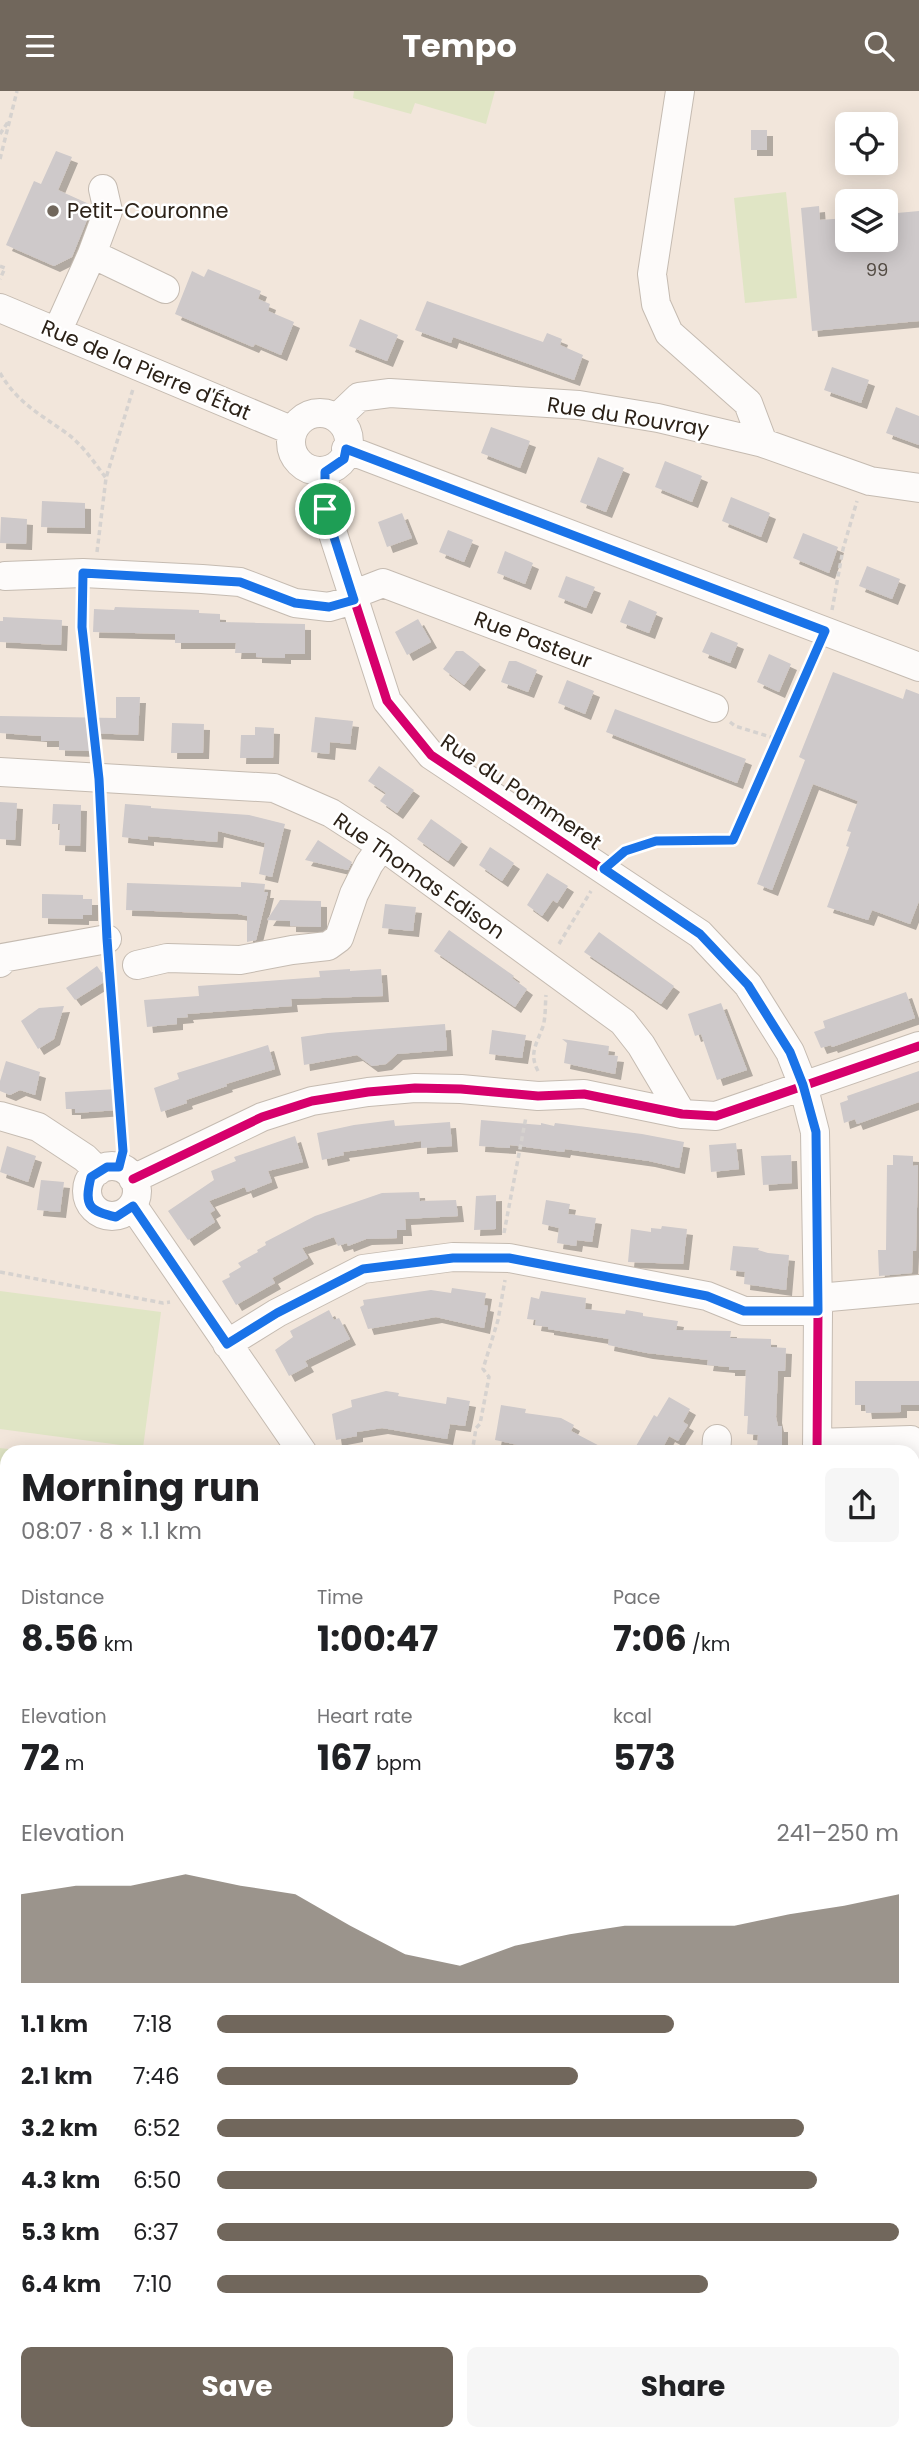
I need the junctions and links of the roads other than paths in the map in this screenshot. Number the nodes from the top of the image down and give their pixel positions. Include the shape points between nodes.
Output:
1 (680, 91) edge
2 (103, 189) dead end
3 (92, 254) junction
4 (165, 289) dead end
5 (0, 309) edge
6 (57, 332) junction
7 (337, 418) junction
8 (293, 431) junction
9 (763, 443) junction
10 (346, 449) junction
11 (325, 472) junction
12 (919, 488) edge
13 (5, 576) dead end
14 (353, 598) junction
15 (919, 667) edge
16 (714, 708) road end
17 (0, 772) edge
18 (382, 846) junction
19 (107, 939) road end
20 (0, 963) edge
21 (137, 965) dead end
22 (919, 1046) edge
23 (803, 1085) junction
24 (682, 1114) junction
25 (0, 1116) edge
26 (121, 1181) junction
27 (919, 1289) edge
28 (818, 1304) junction
29 (227, 1344) junction
30 (297, 1445) edge
31 (817, 1445) edge
32 (852, 1445) edge
33 (911, 1445) edge

1 - 9 street via 652,274 656,304 669,333 748,403
2 - 3 street via 107,211
3 - 4 street
3 - 6 street
5 - 6 street, Rue de la Pierre d'État
6 - 8 street, Rue de la Pierre d'État
7 - 8 street via 315,413
7 - 9 street, Rue du Rouvray via 359,397 390,393 579,405
7 - 10 street via 349,437
8 - 11 street via 291,447 303,466
9 - 12 street, Rue du Rouvray via 870,481
10 - 11 street via 344,459
10 - 15 street
11 - 14 street, Rue du Pommeret via 325,509
13 - 14 street, Rue Pasteur via 89,573 240,582 295,603 329,607
14 - 16 street, Rue Pasteur via 383,583
14 - 23 street, Rue du Pommeret via 387,701 431,755 700,934 748,985 790,1052
17 - 18 street, Rue Thomas Edison via 274,788 331,813
18 - 21 street via 354,894 339,939 328,946 240,960 167,958
18 - 24 street, Rue Thomas Edison via 623,1022 642,1045
19 - 20 street via 2,958
22 - 23 street
23 - 24 street via 716,1115
23 - 28 street, Rue du Pommeret via 816,1132
24 - 26 street via 584,1094 538,1096 415,1088 368,1092 312,1101 251,1122
25 - 26 street via 38,1127
26 - 29 street
27 - 28 street
28 - 29 street via 744,1311 707,1296 509,1258 453,1258 363,1269
28 - 31 street, Rue du Pommeret
29 - 30 street
32 - 33 street via 911,1440

